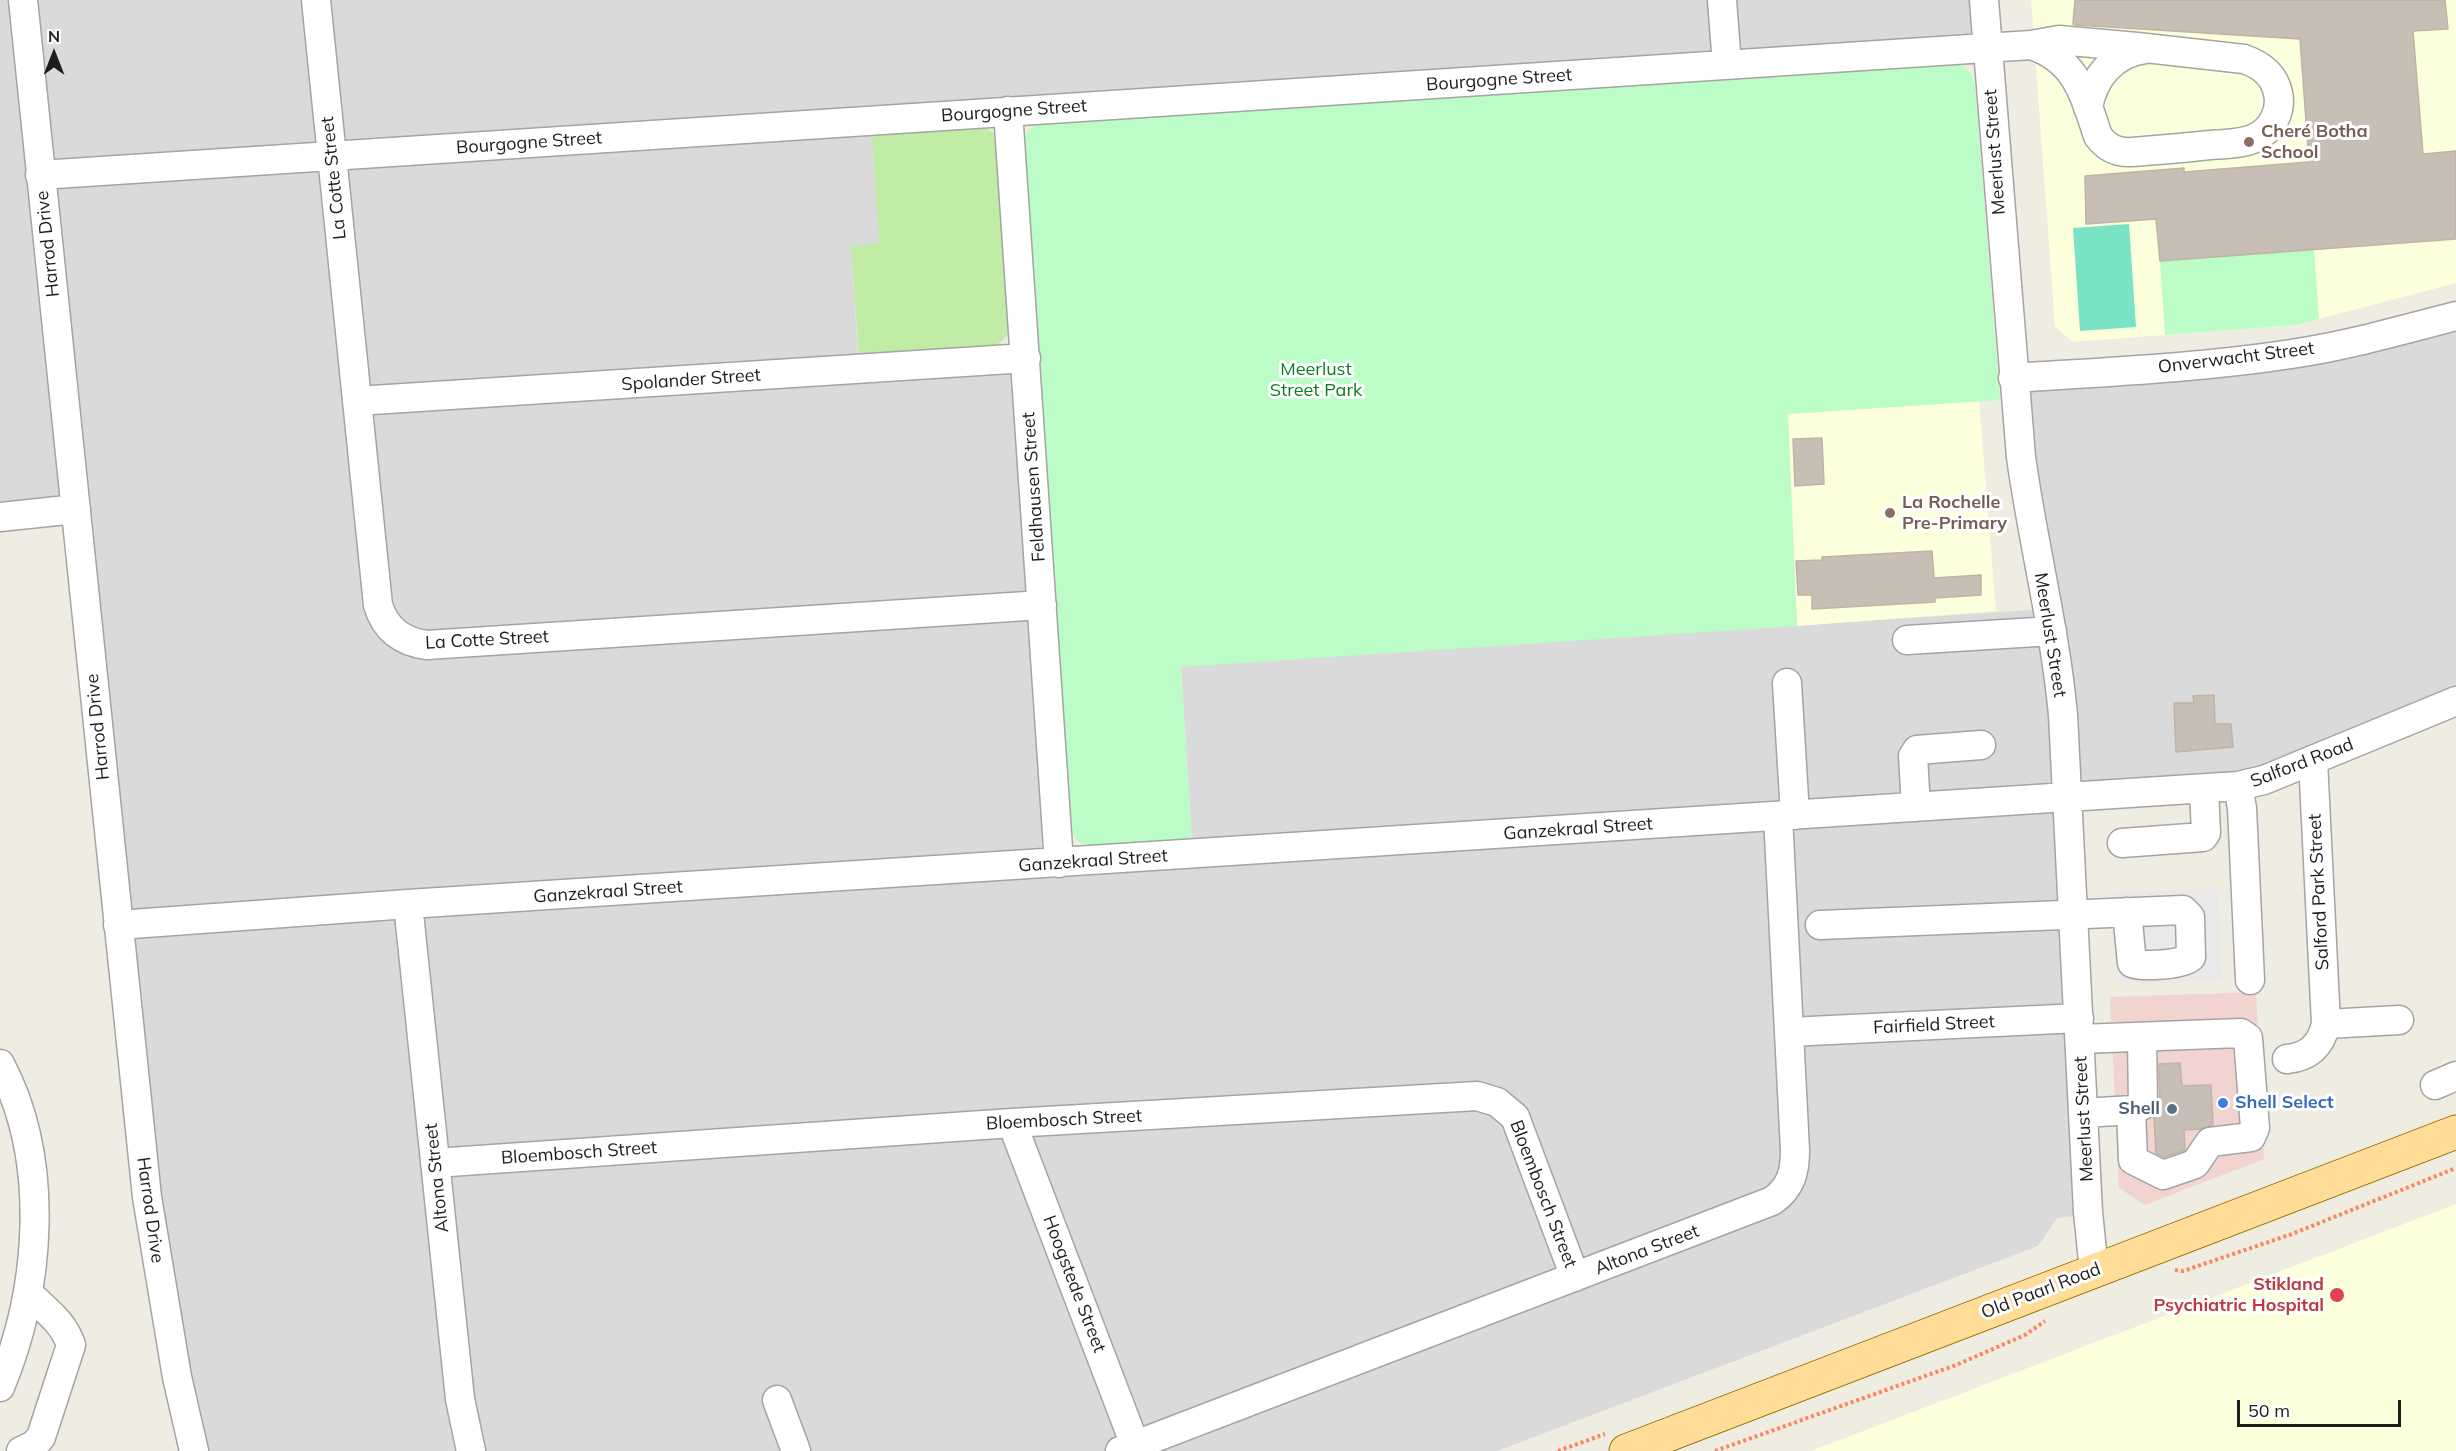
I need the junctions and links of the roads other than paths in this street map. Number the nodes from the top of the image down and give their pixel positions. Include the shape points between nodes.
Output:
1 (23, 0) edge
2 (316, 0) edge
3 (1722, 0) edge
4 (1984, 0) edge
5 (2031, 45) junction
6 (1988, 48) junction
7 (2152, 48) junction
8 (1727, 65) junction
9 (2088, 108) junction
10 (1008, 111) junction
11 (332, 156) junction
12 (40, 176) junction
13 (2456, 316) edge
14 (1026, 358) junction
15 (2013, 378) junction
16 (357, 402) junction
17 (76, 509) junction
18 (0, 517) edge
19 (1042, 605) junction
20 (2052, 631) junction
21 (1907, 640) dead end
22 (1787, 683) dead end
23 (2456, 701) edge
24 (1981, 745) dead end
25 (2313, 760) junction
26 (2238, 786) junction
27 (2204, 789) junction
28 (2068, 798) junction
29 (1916, 807) junction
30 (1787, 816) junction
31 (2122, 843) dead end
32 (1059, 863) junction
33 (408, 904) junction
34 (2127, 912) dead end
35 (2074, 914) junction
36 (118, 925) junction
37 (1820, 925) dead end
38 (2250, 980) dead end
39 (2399, 1020) dead end
40 (2326, 1024) junction
41 (2079, 1028) junction
42 (1789, 1032) junction
43 (2142, 1037) junction
44 (2287, 1059) dead end
45 (0, 1064) edge
46 (2131, 1110) junction
47 (2083, 1113) junction
48 (1012, 1123) junction
49 (2456, 1132) edge
50 (435, 1163) junction
51 (2094, 1271) junction
52 (1575, 1277) junction
53 (28, 1293) junction
54 (0, 1387) edge
55 (777, 1400) dead end
56 (1128, 1448) edge
57 (21, 1451) edge
58 (194, 1451) edge
59 (471, 1451) edge
60 (796, 1451) edge
61 (1626, 1451) edge

1 - 12 street, Harrod Drive
2 - 11 street, La Cotte Street
3 - 8 street
4 - 6 street, Meerlust Street
5 - 6 street, Bourgogne Street
5 - 7 street, Bourgogne Street via 2059,40
5 - 9 street, Bourgogne Street via 2067,65
6 - 8 street, Bourgogne Street
6 - 15 street, Meerlust Street
7 - 9 street via 2128,53 2107,68 2094,87
7 - 9 street, Bourgogne Street via 2244,59 2263,68 2271,75 2279,95 2272,124 2248,141 2124,153 2110,148 2098,136
8 - 10 street, Bourgogne Street
10 - 11 street, Bourgogne Street
10 - 14 street, Feldhausen Street
11 - 12 street, Bourgogne Street
11 - 16 street, La Cotte Street
12 - 17 street, Harrod Drive
13 - 15 street, Onverwacht Street via 2290,354
14 - 16 street, Spolander Street
14 - 19 street, Feldhausen Street
15 - 20 street, Meerlust Street via 2025,489
16 - 19 street, La Cotte Street via 378,605 389,627 412,643
17 - 18 street
17 - 36 street, Harrod Drive
19 - 32 street, Feldhausen Street
20 - 21 street
20 - 28 street, Meerlust Street via 2061,693
22 - 30 street, Altona Street
23 - 25 street, Salford Road
24 - 29 street via 1917,750 1913,756
25 - 26 street, Salford Road
25 - 40 street, Salford Park Street
26 - 27 street, Salford Road
26 - 38 street
27 - 28 street, Salford Road
27 - 31 street via 2203,837
28 - 29 street, Ganzekraal Street
28 - 35 street, Meerlust Street
29 - 30 street, Ganzekraal Street
30 - 32 street, Ganzekraal Street
30 - 42 street, Altona Street
32 - 33 street, Ganzekraal Street
33 - 36 street, Ganzekraal Street
33 - 50 street, Altona Street
34 - 35 street
35 - 37 street
35 - 41 street, Meerlust Street
36 - 58 street, Harrod Drive via 147,1197 177,1377
39 - 40 street
40 - 44 street via 2309,1052
41 - 42 street, Fairfield Street
41 - 43 street, Fairfield Street
41 - 47 street, Meerlust Street
42 - 52 street, Altona Street via 1795,1161 1791,1180 1783,1192 1772,1201
43 - 46 street via 2145,1102 2139,1109
43 - 46 street, Fairfield Street via 2241,1033 2247,1037 2254,1130 2247,1138 2207,1143 2195,1164 2163,1175 2133,1160
45 - 53 street via 24,1120 29,1144 35,1206
46 - 47 street
47 - 51 street, Meerlust Street
48 - 50 street, Bloembosch Street
48 - 52 street, Bloembosch Street via 1488,1098 1507,1108 1520,1128
48 - 56 street, Hoogstede Street
49 - 51 main road, Old Paarl Road
50 - 59 street, Altona Street via 460,1399
51 - 61 main road, Old Paarl Road
52 - 56 street, Altona Street
53 - 54 street
53 - 57 street via 58,1320 71,1345 41,1437
55 - 60 street

